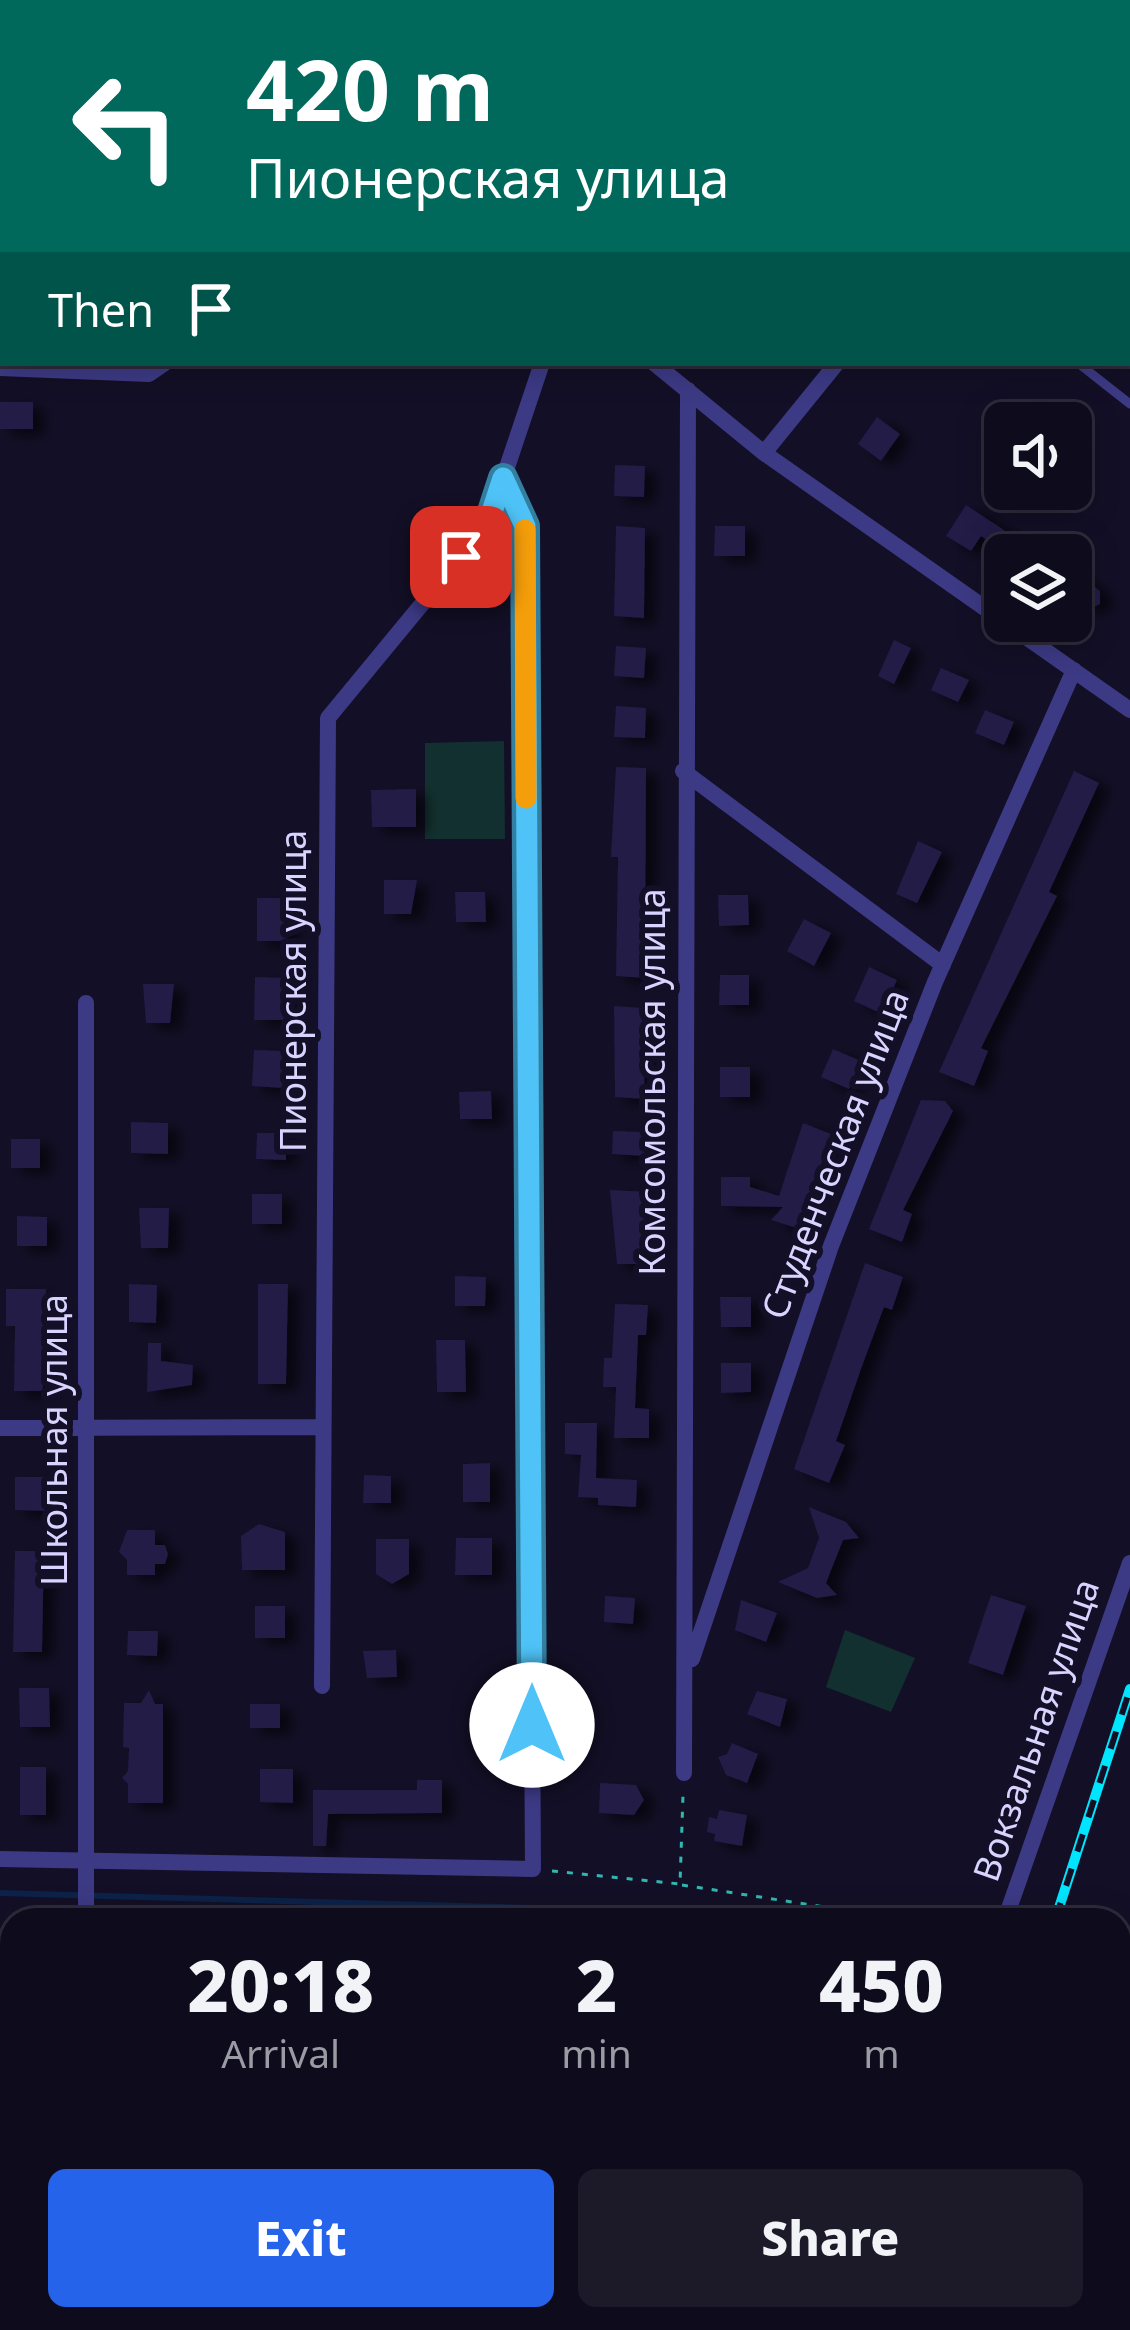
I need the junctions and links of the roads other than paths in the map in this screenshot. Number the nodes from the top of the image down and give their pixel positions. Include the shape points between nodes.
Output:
1 (161, 366) edge
2 (541, 366) edge
3 (659, 366) edge
4 (835, 366) edge
5 (1082, 366) edge
6 (26, 367) edge
7 (0, 368) edge
8 (688, 390) junction
9 (1130, 404) edge
10 (764, 453) junction
11 (503, 478) junction
12 (1074, 670) junction
13 (1130, 710) edge
14 (683, 771) junction
15 (943, 965) junction
16 (86, 1003) dead end
17 (321, 1427) junction
18 (0, 1428) edge
19 (87, 1428) junction
20 (1130, 1563) edge
21 (688, 1672) junction
22 (322, 1686) dead end
23 (684, 1773) road end
24 (0, 1858) edge
25 (88, 1870) junction
26 (86, 1908) edge
27 (1009, 1908) edge

1 - 6 street via 149,374
2 - 11 street, Пионерская улица
3 - 8 street
4 - 10 street
5 - 9 lane
6 - 7 street
8 - 10 street
8 - 14 street, Комсомольская улица
10 - 12 street
11 - 17 street, Пионерская улица via 488,524 328,718
11 - 25 street via 525,526 532,1869
12 - 13 street
12 - 15 street, Студенческая улица
14 - 15 street
14 - 21 street, Комсомольская улица
15 - 21 street, Студенческая улица via 831,1246
16 - 19 street, Школьная улица
17 - 19 street
17 - 22 street, Пионерская улица
18 - 19 street
19 - 25 street, Школьная улица
20 - 27 street, Вокзальная улица
21 - 23 street, Комсомольская улица
24 - 25 street
25 - 26 street, Школьная улица

